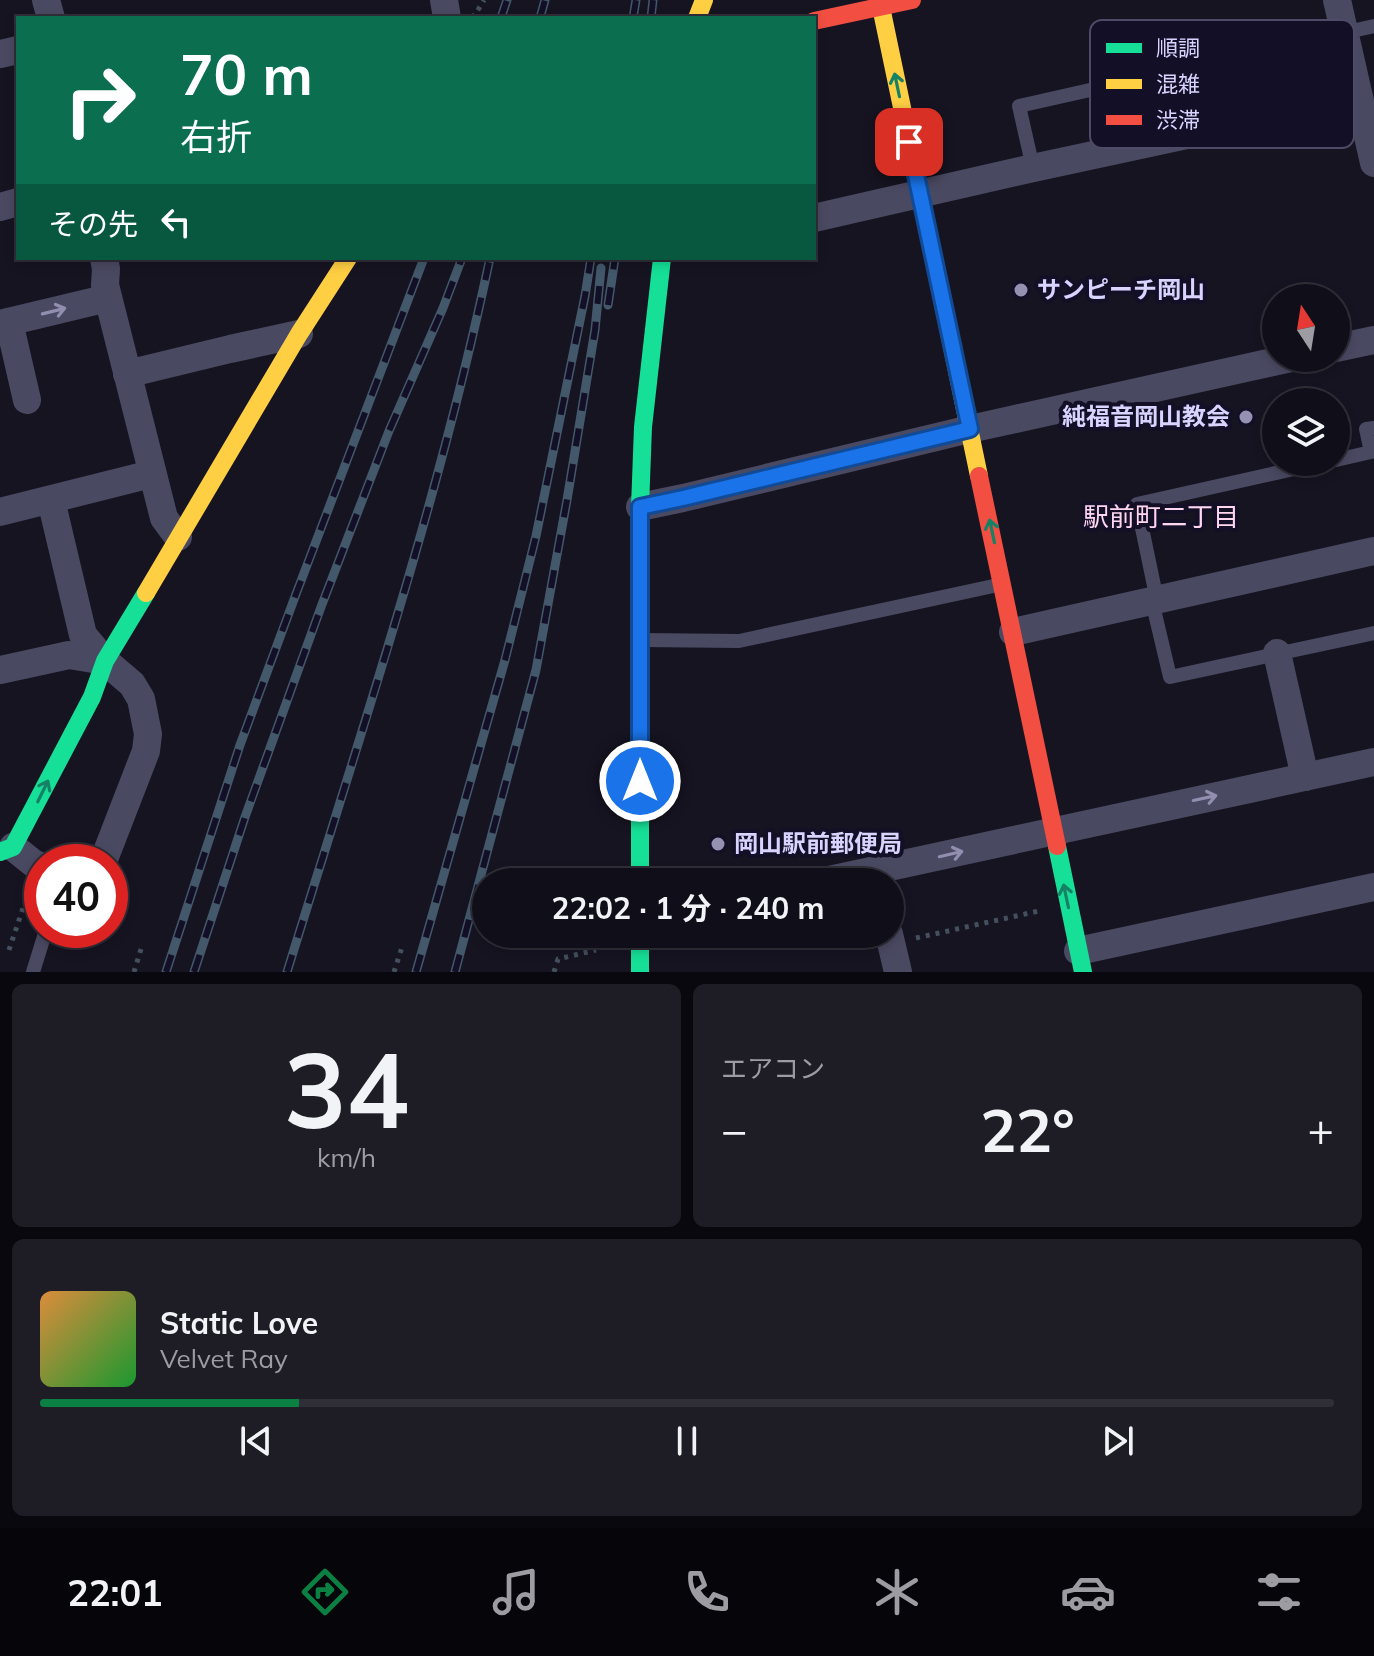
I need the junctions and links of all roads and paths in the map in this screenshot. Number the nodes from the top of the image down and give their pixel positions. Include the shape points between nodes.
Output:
1 (912, 0) edge
2 (1337, 0) edge
3 (881, 7) junction
4 (1341, 20) edge
5 (816, 21) edge
6 (1374, 26) edge
7 (1354, 30) edge
8 (1354, 76) edge
9 (1090, 90) edge
10 (1359, 98) junction
11 (1354, 99) edge
12 (1126, 148) edge
13 (1374, 163) edge
14 (1033, 168) junction
15 (920, 195) junction
16 (816, 218) edge
17 (104, 260) edge
18 (347, 260) edge
19 (662, 260) edge
20 (108, 298) junction
21 (4, 323) edge
22 (299, 334) junction
23 (1374, 340) edge
24 (1350, 345) edge
25 (1262, 364) edge
26 (127, 374) junction
27 (27, 400) dead end
28 (1374, 428) edge
29 (970, 429) junction
30 (1350, 457) edge
31 (151, 474) junction
32 (1262, 476) edge
33 (51, 500) junction
34 (640, 507) junction
35 (0, 512) edge
36 (178, 537) junction
37 (1374, 551) edge
38 (1003, 584) junction
39 (1155, 600) junction
40 (1013, 632) junction
41 (1374, 633) edge
42 (640, 640) junction
43 (1277, 653) junction
44 (105, 661) junction
45 (0, 670) edge
46 (1374, 762) edge
47 (1305, 777) junction
48 (1052, 831) junction
49 (110, 844) edge
50 (7, 850) edge
51 (24, 866) edge
52 (640, 868) edge
53 (904, 869) edge
54 (1374, 887) edge
55 (24, 904) edge
56 (1068, 905) junction
57 (904, 936) edge
58 (12, 939) junction
59 (0, 940) edge
60 (403, 944) dead end
61 (40, 948) edge
62 (640, 948) edge
63 (892, 948) edge
64 (141, 949) dead end
65 (9, 950) dead end
66 (596, 950) dead end
67 (1080, 962) edge
68 (33, 972) edge
69 (134, 972) edge
70 (394, 972) edge
71 (554, 972) edge
72 (640, 972) edge
73 (898, 972) edge

1 - 3 street
2 - 4 street
3 - 5 street
15 -> 3 street
6 - 7 lane
8 - 10 street
9 - 14 lane via 1019,106
10 - 11 street
10 - 13 street
12 - 14 street
14 - 15 street
15 - 16 street
15 - 29 street
17 - 20 street
18 - 22 street
19 - 34 street via 643,427
21 -> 20 street
20 - 26 street
21 - 27 street
22 - 26 street
22 - 36 street
23 - 24 street
25 - 29 street
26 - 31 street
28 - 30 lane via 1366,429 1371,452
29 - 34 street
38 -> 29 street
31 - 33 street
31 - 36 street via 164,518
32 - 39 lane via 1137,504
33 - 35 street
33 - 44 street via 83,635
34 - 42 street
36 - 44 street
37 - 39 street
38 - 40 street
38 - 42 lane via 739,641
39 - 40 street
39 - 43 lane via 1170,677
40 - 48 street
41 - 43 lane
42 - 52 street
43 - 47 street
44 - 45 street via 69,655
44 - 49 street via 141,699 148,734
50 -> 44 street via 92,697
46 - 47 street
48 -> 47 street
53 -> 48 street
56 -> 48 street
50 - 51 street
54 - 67 street
55 - 58 path
56 - 57 path
56 - 67 street
58 - 59 path
58 - 65 path
60 - 70 path
61 - 68 lane
62 - 72 street
63 - 73 street
64 - 69 path
66 - 71 path via 558,959

